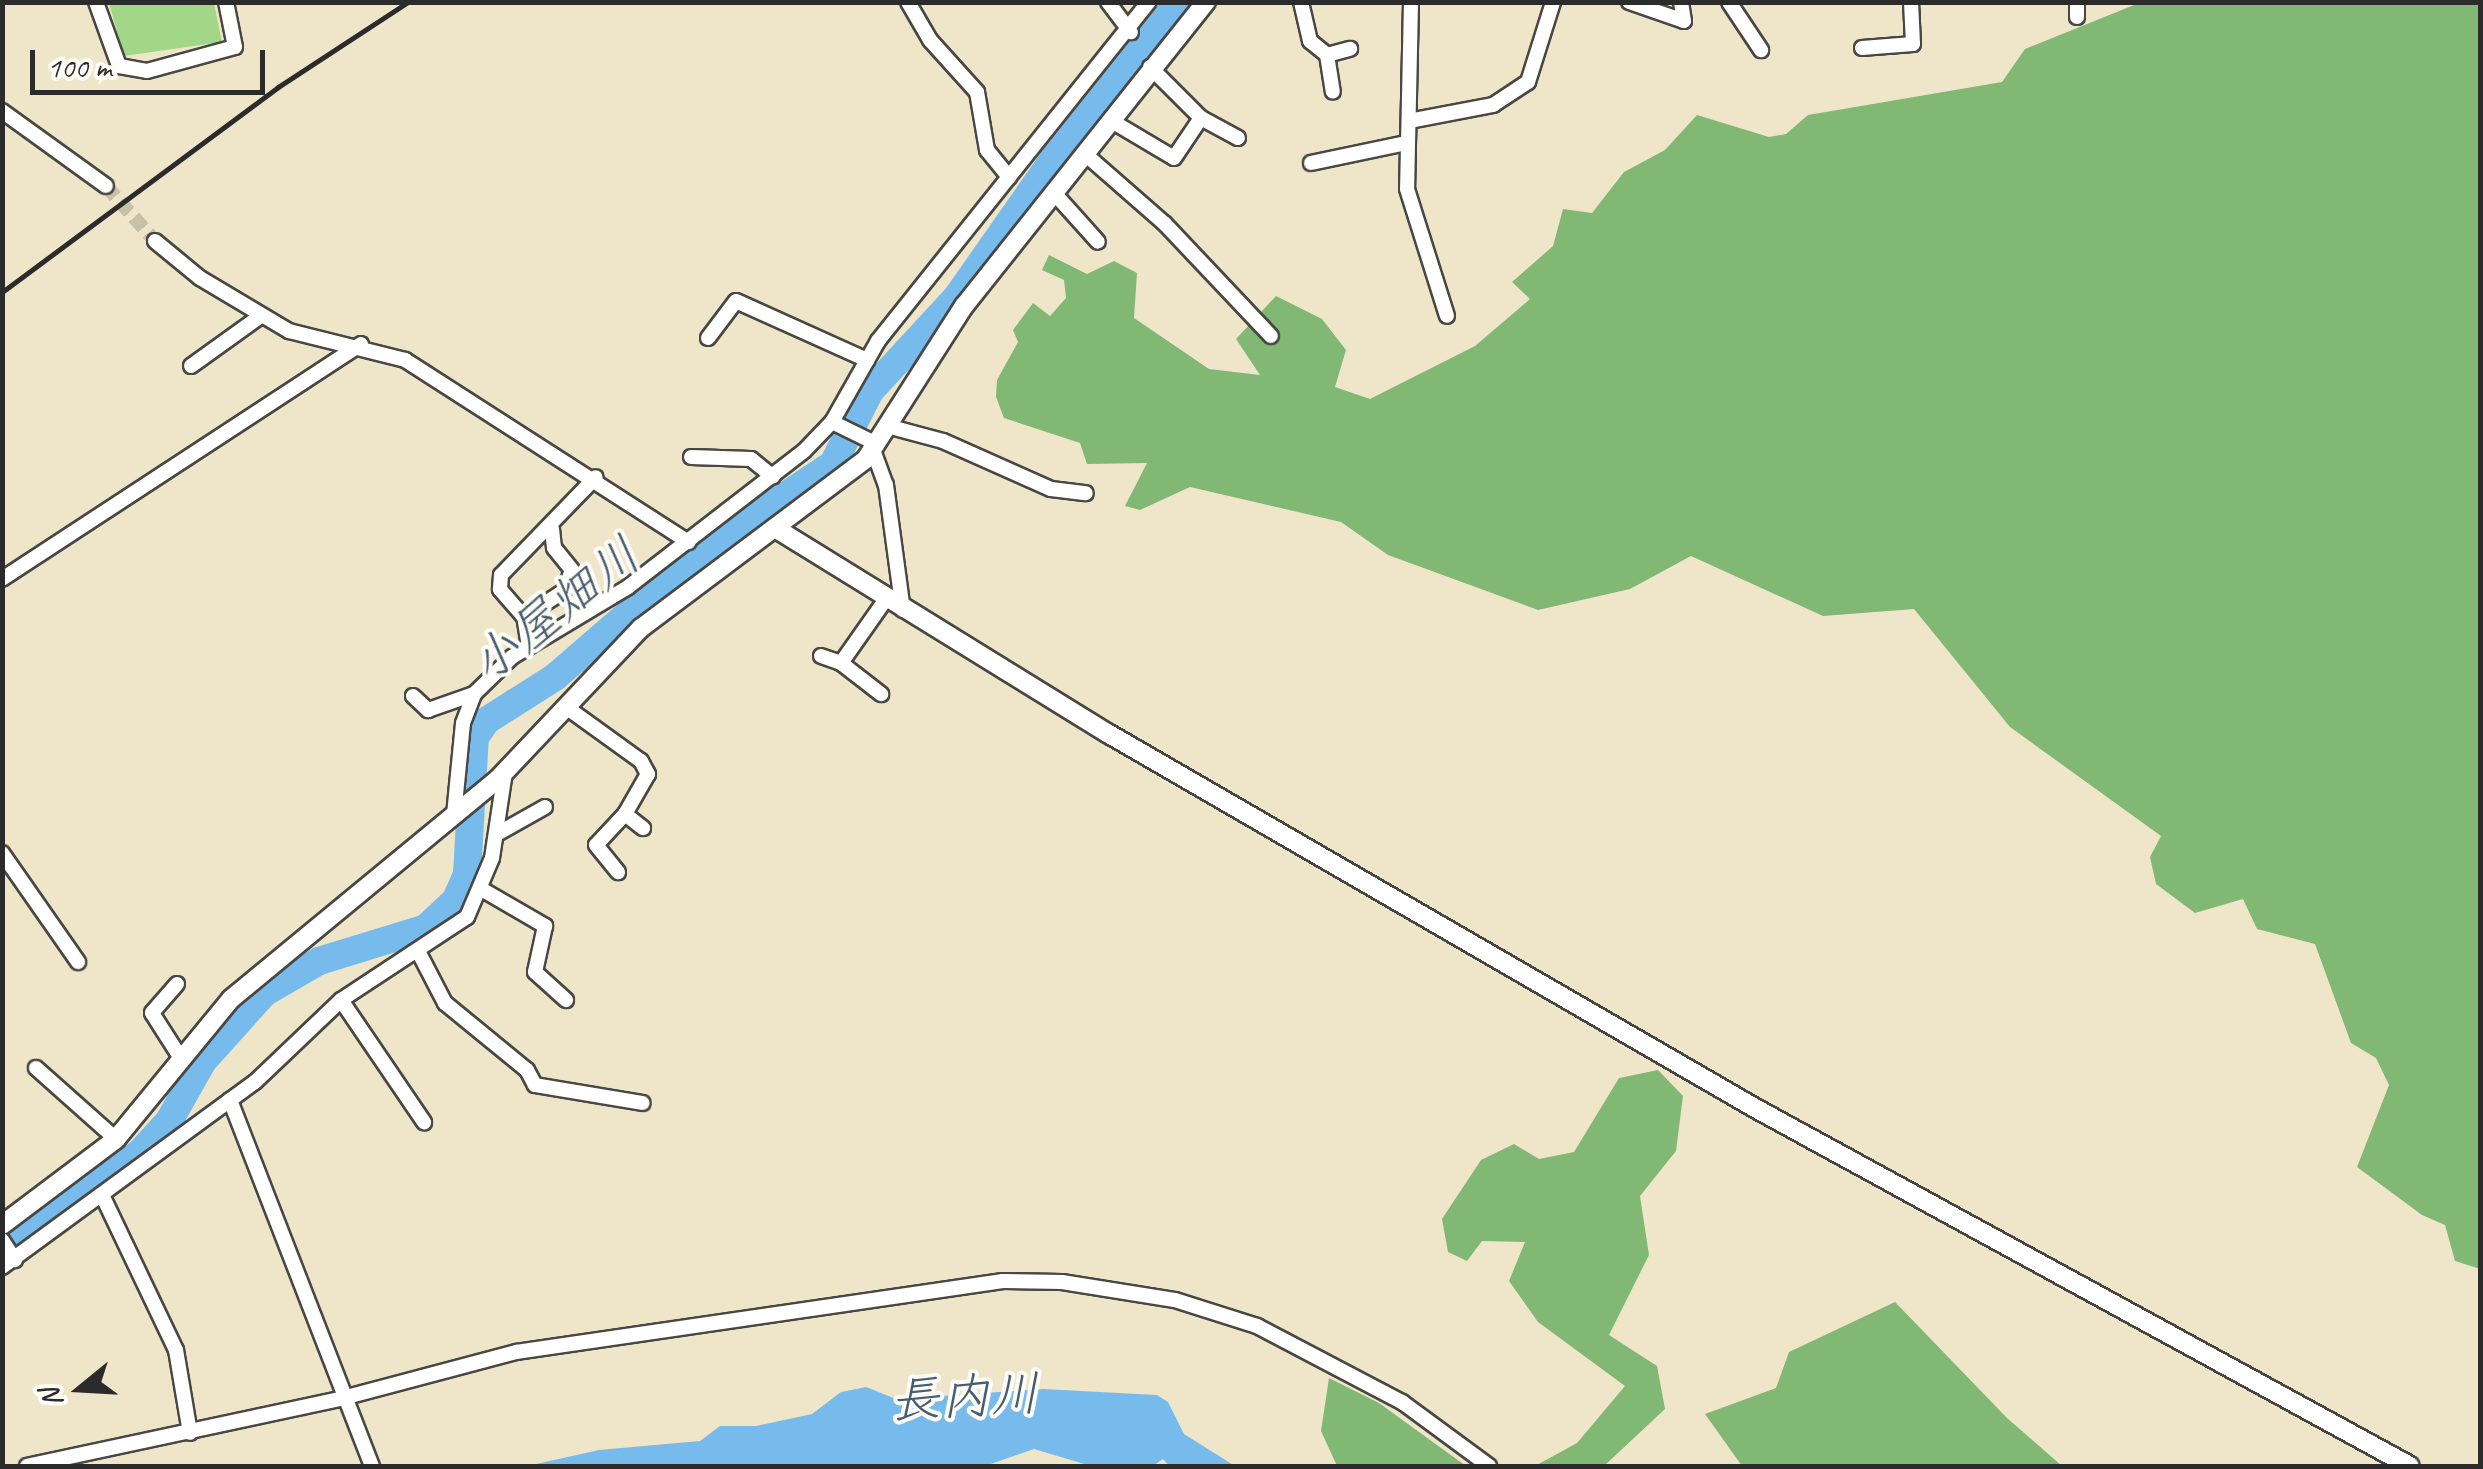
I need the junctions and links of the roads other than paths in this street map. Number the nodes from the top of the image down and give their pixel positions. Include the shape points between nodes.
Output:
1 (96, 2) edge
2 (226, 2) edge
3 (908, 2) edge
4 (1108, 2) edge
5 (1149, 2) edge
6 (1206, 2) edge
7 (1301, 2) edge
8 (1412, 2) edge
9 (1553, 2) edge
10 (1629, 2) edge
11 (1680, 2) edge
12 (1729, 2) edge
13 (1911, 2) edge
14 (1130, 32) junction
15 (1862, 48) dead end
16 (1350, 49) dead end
17 (1761, 50) dead end
18 (1327, 55) junction
19 (1150, 68) junction
20 (1333, 92) dead end
21 (2, 110) edge
22 (1201, 118) junction
23 (1110, 120) junction
24 (1409, 121) junction
25 (1238, 138) dead end
26 (1406, 143) junction
27 (1085, 154) junction
28 (1311, 163) dead end
29 (1009, 177) junction
30 (106, 186) tunnel mouth
31 (1055, 194) junction
32 (155, 241) tunnel mouth
33 (1098, 242) dead end
34 (262, 315) junction
35 (1447, 316) dead end
36 (1271, 336) dead end
37 (708, 338) dead end
38 (361, 344) junction
39 (866, 360) junction
40 (191, 366) dead end
41 (837, 424) junction
42 (887, 426) junction
43 (872, 444) junction
44 (690, 457) dead end
45 (596, 477) junction
46 (773, 477) junction
47 (1086, 493) dead end
48 (552, 528) junction
49 (775, 528) junction
50 (689, 542) junction
51 (2, 579) edge
52 (886, 600) junction
53 (904, 610) junction
54 (524, 617) junction
55 (528, 648) junction
56 (821, 656) dead end
57 (841, 662) junction
58 (474, 694) junction
59 (881, 694) dead end
60 (413, 696) dead end
61 (566, 707) junction
62 (501, 776) junction
63 (545, 806) dead end
64 (459, 812) junction
65 (625, 814) junction
66 (642, 828) dead end
67 (498, 834) junction
68 (2, 853) edge
69 (618, 872) dead end
70 (482, 890) junction
71 (418, 951) junction
72 (78, 962) dead end
73 (177, 984) dead end
74 (341, 1000) junction
75 (566, 1000) dead end
76 (182, 1060) junction
77 (36, 1068) dead end
78 (230, 1100) junction
79 (643, 1103) dead end
80 (424, 1122) dead end
81 (116, 1140) junction
82 (103, 1197) junction
83 (2, 1225) edge
84 (2, 1240) edge
85 (9, 1261) edge
86 (343, 1398) junction
87 (190, 1433) junction
88 (27, 1466) edge
89 (372, 1466) edge
90 (1489, 1466) edge
91 (2410, 1466) edge

1 - 2 street via 119,66 146,71 235,47
3 - 29 street via 930,40 977,92 987,150
4 - 14 street
5 - 14 street
6 - 19 street
7 - 18 street via 1310,41
8 - 24 street
9 - 24 street via 1528,82 1519,90 1493,105
10 - 11 street via 1684,21
12 - 17 street
13 - 15 street via 1913,44
14 - 29 street
16 - 18 street
18 - 20 street
19 - 22 street
19 - 23 street
21 - 30 street
22 - 23 street via 1174,158
22 - 25 street
23 - 27 street
24 - 26 street
26 - 28 street
26 - 35 street via 1407,189
27 - 31 street
27 - 36 street via 1165,224
29 - 39 street
31 - 33 street
31 - 42 street via 964,306
32 - 34 street
34 - 38 street via 289,332
34 - 40 street
37 - 39 street via 736,301
38 - 45 street via 405,360
38 - 51 street
39 - 41 street
41 - 43 street
41 - 46 street
42 - 43 street
42 - 47 street via 942,441 1051,489
43 - 49 street
43 - 53 street via 886,485
44 - 46 street via 750,459
45 - 48 street
45 - 50 street
46 - 50 street
48 - 54 street via 554,548 572,570 564,591
48 - 54 street via 501,575 500,589
49 - 52 street
49 - 61 street via 641,628
50 - 55 street
52 - 53 street
52 - 57 street
53 - 91 street via 1772,1117
54 - 55 street
55 - 58 street
56 - 57 street
57 - 59 street
58 - 60 street via 428,710
58 - 64 street via 463,723
61 - 62 street
61 - 65 street via 642,761 648,774
62 - 64 street
62 - 67 street
63 - 67 street
64 - 76 street via 231,999
65 - 66 street
65 - 69 street via 596,845
67 - 70 street
68 - 72 street
70 - 71 street via 468,917
70 - 75 street via 545,926 535,972
71 - 74 street
71 - 79 street via 444,1003 527,1070 535,1085
73 - 76 street via 152,1014
74 - 78 street
74 - 80 street
76 - 81 street
77 - 81 street
78 - 82 street
78 - 86 street
81 - 83 street
82 - 85 street
82 - 87 street via 176,1350
84 - 85 street
86 - 87 street
86 - 89 street
86 - 90 street via 516,1352 922,1289 1062,1282 1175,1300 1257,1326 1402,1402
87 - 88 street

